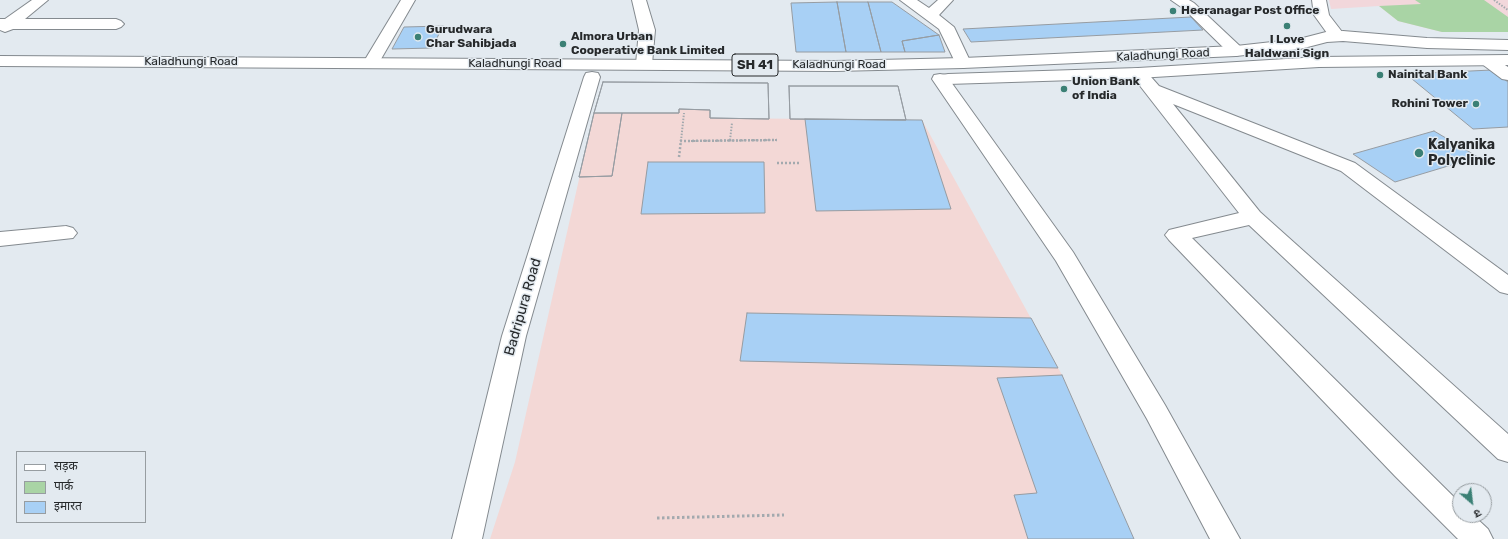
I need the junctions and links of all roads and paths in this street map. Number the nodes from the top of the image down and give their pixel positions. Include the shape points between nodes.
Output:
1 (41, 0) edge
2 (408, 0) edge
3 (639, 0) edge
4 (907, 0) edge
5 (946, 0) edge
6 (1178, 0) edge
7 (1319, 0) edge
8 (1494, 0) edge
9 (1508, 10) edge
10 (931, 15) junction
11 (116, 24) dead end
12 (3, 27) edge
13 (1338, 36) junction
14 (1372, 38) junction
15 (1300, 44) junction
16 (1508, 45) edge
17 (1236, 51) junction
18 (1125, 57) junction
19 (1508, 60) edge
20 (0, 61) edge
21 (1396, 61) junction
22 (1488, 61) junction
23 (153, 62) junction
24 (1319, 62) junction
25 (963, 63) junction
26 (644, 64) junction
27 (368, 69) junction
28 (594, 71) junction
29 (1138, 73) junction
30 (0, 74) edge
31 (140, 74) junction
32 (1508, 75) edge
33 (940, 79) junction
34 (1153, 90) junction
35 (684, 113) dead end
36 (732, 123) dead end
37 (730, 140) junction
38 (777, 140) dead end
39 (680, 141) junction
40 (679, 157) dead end
41 (777, 163) dead end
42 (800, 163) dead end
43 (1253, 217) junction
44 (66, 233) dead end
45 (0, 239) edge
46 (1508, 286) edge
47 (1508, 451) edge
48 (784, 515) dead end
49 (657, 518) dead end
50 (466, 539) edge
51 (1225, 539) edge
52 (1478, 539) edge

1 - 12 main road
2 - 27 main road
3 - 26 main road via 647,30
4 - 10 main road
5 - 10 main road
6 - 17 main road via 1189,6
7 - 13 main road via 1322,15
8 - 9 path
10 - 25 main road via 946,27
11 - 12 main road
13 - 14 main road, Kaladhungi Road / SH 41
13 - 15 main road, Kaladhungi Road / SH 41
14 - 16 main road, Kaladhungi Road / SH 41 via 1426,43
14 - 21 main road via 1391,50
15 - 17 main road, Kaladhungi Road / SH 41
15 - 24 main road
17 - 18 main road, Kaladhungi Road / SH 41
18 - 25 main road, Kaladhungi Road / SH 41
18 - 29 main road
19 - 22 main road, Kaladhungi Road / SH 41
20 - 23 main road, Kaladhungi Road / SH 41
21 - 22 main road, Kaladhungi Road / SH 41
21 - 24 main road, Kaladhungi Road / SH 41
22 - 32 main road
23 - 27 main road, Kaladhungi Road / SH 41
23 - 31 main road
24 - 29 main road, Kaladhungi Road / SH 41
25 - 26 main road, Kaladhungi Road / SH 41 via 835,66
26 - 28 main road, Kaladhungi Road / SH 41
27 - 28 main road, Kaladhungi Road / SH 41
27 - 31 main road, Kaladhungi Road / SH 41
28 - 33 main road, Kaladhungi Road / SH 41 via 776,80
28 - 50 main road, Badripura Road via 514,336
29 - 33 main road, Kaladhungi Road / SH 41
29 - 34 main road
30 - 31 main road, Kaladhungi Road / SH 41
33 - 51 main road via 1065,257 1156,412
34 - 43 main road
34 - 46 main road via 1348,167
35 - 39 path
36 - 37 path
37 - 38 path
37 - 39 path
39 - 40 path
41 - 42 path
43 - 47 main road
43 - 52 main road via 1176,235 1404,468
44 - 45 main road
48 - 49 path

